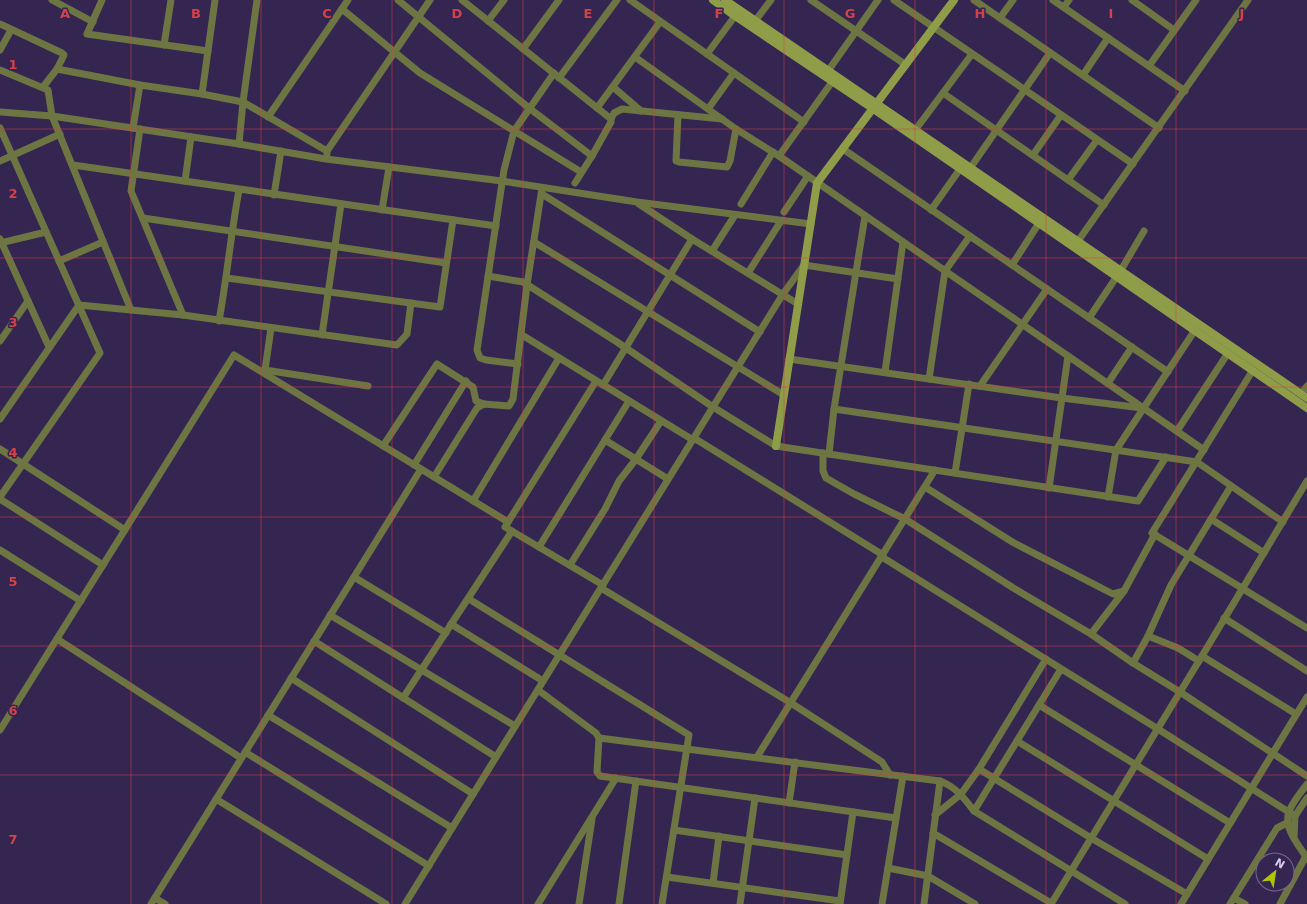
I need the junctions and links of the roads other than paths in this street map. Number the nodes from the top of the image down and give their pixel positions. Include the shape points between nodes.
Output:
1 (52, 0) edge
2 (102, 0) edge
3 (169, 0) edge
4 (215, 0) edge
5 (257, 0) edge
6 (348, 0) edge
7 (398, 0) edge
8 (430, 0) edge
9 (462, 0) edge
10 (504, 0) edge
11 (559, 0) edge
12 (616, 0) edge
13 (630, 0) edge
14 (713, 0) edge
15 (725, 0) edge
16 (771, 0) edge
17 (811, 0) edge
18 (878, 0) edge
19 (894, 0) edge
20 (954, 0) edge
21 (974, 0) edge
22 (1013, 0) edge
23 (1053, 0) edge
24 (1069, 0) edge
25 (1132, 0) edge
26 (1196, 0) edge
27 (1252, 1) edge
28 (822, 3) edge
29 (1064, 7) junction
30 (342, 9) junction
31 (735, 16) junction
32 (419, 17) junction
33 (1000, 18) junction
34 (488, 21) junction
35 (93, 22) junction
36 (660, 22) junction
37 (755, 22) junction
38 (0, 24) edge
39 (934, 27) junction
40 (11, 30) junction
41 (856, 30) junction
42 (1174, 30) junction
43 (1108, 38) junction
44 (164, 45) junction
45 (523, 49) junction
46 (0, 50) edge
47 (208, 51) junction
48 (395, 53) junction
49 (1050, 53) junction
50 (707, 54) junction
51 (972, 54) junction
52 (635, 57) junction
53 (906, 65) junction
54 (1148, 66) junction
55 (57, 68) junction
56 (0, 70) edge
57 (828, 71) junction
58 (734, 73) junction
59 (1083, 75) junction
60 (556, 76) junction
61 (832, 82) junction
62 (140, 85) junction
63 (44, 87) junction
64 (613, 87) junction
65 (1025, 90) junction
66 (1185, 90) junction
67 (943, 93) junction
68 (202, 94) junction
69 (243, 102) junction
70 (874, 106) junction
71 (0, 108) edge
72 (529, 108) junction
73 (597, 108) junction
74 (708, 109) junction
75 (640, 111) junction
76 (0, 112) edge
77 (8, 113) junction
78 (678, 115) junction
79 (1061, 115) junction
80 (52, 116) junction
81 (268, 117) junction
82 (611, 119) junction
83 (723, 120) junction
84 (804, 122) junction
85 (0, 128) edge
86 (1158, 128) junction
87 (137, 129) junction
88 (736, 129) junction
89 (916, 129) junction
90 (514, 130) junction
91 (997, 130) junction
92 (60, 134) junction
93 (191, 137) junction
94 (1097, 140) junction
95 (239, 144) junction
96 (843, 149) junction
97 (281, 151) junction
98 (327, 151) junction
99 (773, 152) junction
100 (1033, 155) junction
101 (12, 156) junction
102 (592, 156) junction
103 (780, 156) junction
104 (326, 159) junction
105 (0, 161) edge
106 (1133, 164) junction
107 (73, 165) junction
108 (388, 167) junction
109 (971, 167) junction
110 (960, 169) junction
111 (581, 172) junction
112 (133, 174) junction
113 (808, 176) junction
114 (1068, 180) junction
115 (185, 181) junction
116 (502, 181) junction
117 (575, 183) dead end
118 (817, 183) junction
119 (239, 190) junction
120 (542, 191) junction
121 (274, 195) junction
122 (636, 202) junction
123 (341, 204) junction
124 (741, 204) dead end
125 (1104, 205) junction
126 (382, 210) junction
127 (931, 210) junction
128 (784, 212) dead end
129 (735, 215) junction
130 (865, 216) junction
131 (143, 218) junction
132 (453, 220) junction
133 (781, 221) junction
134 (1039, 223) junction
135 (811, 224) junction
136 (496, 226) junction
137 (1144, 231) dead end
138 (46, 232) junction
139 (231, 232) junction
140 (970, 236) junction
141 (692, 239) junction
142 (1078, 241) junction
143 (1, 242) edge
144 (103, 242) junction
145 (534, 242) junction
146 (903, 242) junction
147 (335, 246) junction
148 (712, 251) junction
149 (59, 261) junction
150 (446, 263) junction
151 (804, 265) junction
152 (1012, 265) junction
153 (945, 271) junction
154 (748, 273) junction
155 (855, 273) junction
156 (1119, 273) junction
157 (488, 276) junction
158 (670, 276) junction
159 (226, 278) junction
160 (898, 279) junction
161 (527, 285) junction
162 (1047, 289) junction
163 (328, 292) junction
164 (783, 294) junction
165 (28, 301) junction
166 (412, 303) junction
167 (798, 304) junction
168 (79, 305) junction
169 (131, 310) junction
170 (648, 311) junction
171 (183, 315) junction
172 (1089, 318) junction
173 (220, 321) junction
174 (1023, 325) junction
175 (271, 328) junction
176 (1196, 330) junction
177 (760, 332) junction
178 (522, 334) junction
179 (322, 335) junction
180 (0, 341) edge
181 (49, 347) junction
182 (1132, 347) junction
183 (625, 348) junction
184 (1228, 353) junction
185 (1068, 356) junction
186 (559, 358) junction
187 (789, 359) junction
188 (518, 364) junction
189 (840, 366) junction
190 (737, 368) junction
191 (1253, 370) junction
192 (885, 372) junction
193 (1168, 372) junction
194 (929, 379) junction
195 (466, 381) junction
196 (599, 383) junction
197 (969, 384) junction
198 (1108, 384) junction
199 (368, 386) dead end
200 (980, 386) junction
201 (1307, 386) edge
202 (784, 395) junction
203 (1304, 396) edge
204 (1062, 398) junction
205 (629, 401) junction
206 (484, 404) junction
207 (713, 407) junction
208 (1144, 408) junction
209 (1307, 408) edge
210 (834, 409) junction
211 (0, 419) edge
212 (661, 420) junction
213 (962, 428) junction
214 (1177, 431) junction
215 (693, 439) junction
216 (605, 440) junction
217 (1056, 441) junction
218 (383, 446) junction
219 (776, 446) junction
220 (0, 449) edge
221 (1116, 450) junction
222 (1204, 450) junction
223 (826, 454) junction
224 (1166, 457) junction
225 (636, 459) junction
226 (1196, 462) junction
227 (23, 465) junction
228 (418, 467) junction
229 (935, 470) junction
230 (955, 473) junction
231 (434, 477) junction
232 (668, 479) junction
233 (1307, 481) edge
234 (1231, 486) junction
235 (925, 487) junction
236 (1049, 488) junction
237 (1108, 496) junction
238 (0, 498) edge
239 (473, 501) junction
240 (905, 519) junction
241 (1211, 519) junction
242 (508, 522) junction
243 (1283, 522) junction
244 (125, 530) junction
245 (512, 531) junction
246 (1154, 534) junction
247 (539, 547) junction
248 (0, 550) edge
249 (1264, 553) junction
250 (883, 556) junction
251 (1189, 556) junction
252 (103, 565) junction
253 (570, 565) junction
254 (354, 577) junction
255 (602, 586) junction
256 (1243, 588) junction
257 (1124, 591) junction
258 (469, 599) junction
259 (81, 601) junction
260 (330, 615) junction
261 (1224, 618) junction
262 (452, 624) junction
263 (1307, 628) edge
264 (446, 633) junction
265 (1091, 634) junction
266 (1148, 636) junction
267 (57, 639) junction
268 (314, 641) junction
269 (560, 655) junction
270 (1046, 659) junction
271 (1201, 659) junction
272 (1133, 663) junction
273 (421, 669) junction
274 (1062, 669) junction
275 (1307, 671) edge
276 (291, 678) junction
277 (543, 682) junction
278 (538, 690) junction
279 (1180, 692) junction
280 (1307, 697) edge
281 (403, 698) junction
282 (791, 703) junction
283 (1039, 705) junction
284 (1296, 714) junction
285 (268, 716) junction
286 (516, 726) junction
287 (1158, 728) junction
288 (0, 730) edge
289 (599, 738) junction
290 (1017, 741) junction
291 (687, 748) junction
292 (1272, 753) junction
293 (243, 755) junction
294 (496, 758) junction
295 (757, 758) junction
296 (795, 762) junction
297 (1136, 764) junction
298 (979, 769) junction
299 (890, 775) junction
300 (903, 776) junction
301 (1307, 776) edge
302 (994, 777) junction
303 (616, 778) junction
304 (636, 781) junction
305 (940, 781) junction
306 (1307, 784) edge
307 (681, 788) junction
308 (1252, 788) junction
309 (474, 794) junction
310 (961, 794) junction
311 (755, 798) junction
312 (1307, 798) edge
313 (216, 799) junction
314 (1114, 800) junction
315 (789, 803) junction
316 (974, 811) junction
317 (1288, 811) junction
318 (852, 812) junction
319 (593, 815) junction
320 (936, 815) junction
321 (1295, 816) junction
322 (896, 818) junction
323 (1230, 823) junction
324 (1287, 823) junction
325 (452, 828) junction
326 (674, 830) junction
327 (933, 833) junction
328 (718, 836) junction
329 (1091, 838) junction
330 (1294, 839) junction
331 (749, 840) junction
332 (847, 855) junction
333 (1306, 858) edge
334 (1208, 859) junction
335 (429, 866) junction
336 (888, 868) junction
337 (1071, 871) junction
338 (928, 876) junction
339 (667, 877) junction
340 (713, 883) junction
341 (742, 887) junction
342 (1187, 894) junction
343 (153, 901) edge
344 (1232, 901) edge
345 (840, 903) edge
346 (165, 904) edge
347 (386, 904) edge
348 (405, 904) edge
349 (538, 904) edge
350 (579, 904) edge
351 (619, 904) edge
352 (662, 904) edge
353 (740, 904) edge
354 (882, 904) edge
355 (924, 904) edge
356 (974, 904) edge
357 (1051, 904) edge
358 (1125, 904) edge
359 (1181, 904) edge
360 (1245, 904) edge
361 (1280, 904) edge

1 - 35 street
2 - 35 street
3 - 44 street
4 - 47 street
5 - 69 street
6 - 30 street
7 - 32 street
8 - 32 street
9 - 34 street
10 - 34 street
11 - 45 street
12 - 60 street
13 - 36 street
14 - 31 street
15 - 37 street
16 - 37 street
17 - 28 street
18 - 41 street
19 - 39 street
20 - 39 street
21 - 33 street
22 - 33 street
23 - 29 street
24 - 29 street
25 - 42 street
26 - 42 street
27 - 66 street
28 - 41 street
29 - 43 street
30 - 48 street
30 - 81 street
31 - 50 street
31 - 61 street
32 - 48 street
32 - 72 street
33 - 49 street
34 - 45 street
35 - 44 street via 87,34
36 - 50 street
36 - 52 street
37 - 57 street
38 - 40 street
39 - 51 street
39 - 53 street
40 - 46 street
40 - 55 street via 62,53 63,58
41 - 53 street
41 - 57 street
42 - 54 street
43 - 54 street
43 - 59 street
44 - 47 street
45 - 60 street
47 - 68 street
48 - 90 street via 420,73
48 - 98 street
49 - 59 street
49 - 65 street
50 - 58 street
51 - 65 street
51 - 67 street
52 - 64 street
52 - 74 street
53 - 70 street
54 - 66 street
55 - 62 street
55 - 63 street
56 - 63 street
57 - 70 street
58 - 74 street
58 - 84 street
59 - 86 street
60 - 72 street
60 - 73 street
61 - 70 street
61 - 84 street
62 - 68 street
62 - 87 street
63 - 80 street via 48,90
64 - 73 street
64 - 75 street
65 - 79 street
65 - 91 street
66 - 86 street
67 - 89 street
67 - 91 street
68 - 69 street
69 - 81 street
69 - 95 street
70 - 89 street
70 - 96 street
70 - 110 street
71 - 77 street
72 - 90 street
72 - 102 street
73 - 82 street
74 - 83 street
75 - 78 street
75 - 82 street via 618,110
76 - 77 street
77 - 80 street
78 - 83 street
78 - 88 street via 676,161 679,162 727,167
79 - 94 street
79 - 100 street
80 - 87 street
80 - 92 street
81 - 98 street
82 - 102 street
83 - 88 street
84 - 103 street
85 - 101 street
86 - 106 street
87 - 93 street
87 - 112 street
88 - 99 street
89 - 109 street
90 - 111 street
90 - 116 street
91 - 100 street
91 - 109 street
92 - 101 street
92 - 107 street
93 - 95 street
93 - 115 street
94 - 106 street
94 - 114 street
95 - 97 street
96 - 118 street
96 - 127 street
97 - 104 street
97 - 121 street
98 - 104 street
99 - 103 street
99 - 124 street
100 - 114 street
101 - 105 street
101 - 138 street
102 - 111 street
103 - 113 street
104 - 108 street
106 - 125 street
107 - 112 street
107 - 144 street
108 - 116 street
108 - 126 street
109 - 142 street
110 - 127 street
110 - 134 street
111 - 117 street
112 - 115 street
112 - 131 street via 131,191
113 - 118 street
113 - 128 street
114 - 125 street
115 - 119 street
116 - 120 street
116 - 136 street
118 - 130 street
118 - 135 street
119 - 121 street
119 - 139 street
120 - 122 street
120 - 145 street
120 - 158 street via 550,200
121 - 123 street
122 - 129 street
122 - 141 street
123 - 126 street
123 - 147 street
125 - 142 street
126 - 132 street
127 - 140 street
129 - 133 street
129 - 148 street
130 - 146 street
130 - 155 street
131 - 139 street
131 - 171 street
132 - 136 street
132 - 150 street
133 - 135 street
133 - 154 street
134 - 152 street
134 - 156 street
135 - 151 street
136 - 157 street
137 - 156 street
138 - 143 street
138 - 149 street
139 - 147 street
139 - 159 street
140 - 152 street
140 - 153 street
141 - 148 street
141 - 158 street
142 - 156 street
143 - 165 street
144 - 149 street
144 - 169 street
145 - 161 street
145 - 170 street
146 - 153 street
146 - 160 street
147 - 150 street
147 - 163 street
148 - 154 street
149 - 168 street
150 - 166 street via 440,307
151 - 155 street
151 - 164 street
151 - 167 street
152 - 162 street
153 - 174 street
153 - 194 street
154 - 164 street
155 - 160 street
155 - 189 street
156 - 172 street
156 - 176 street
156 - 203 street
157 - 161 street via 523,282
157 - 188 street via 477,350 480,358
158 - 170 street
158 - 177 street
159 - 163 street
159 - 173 street
160 - 192 street
161 - 178 street
161 - 183 street
162 - 172 street
162 - 174 street
163 - 166 street
163 - 179 street
164 - 167 street
164 - 177 street
165 - 180 street
165 - 181 street
166 - 179 street via 407,334 397,344
167 - 187 street
168 - 169 street
168 - 181 street
168 - 227 street via 100,353
169 - 171 street
170 - 183 street
170 - 190 street
171 - 173 street
172 - 182 street
173 - 175 street
174 - 185 street
174 - 200 street
175 - 179 street
175 - 199 street via 265,370
176 - 184 street
176 - 193 street
177 - 190 street
178 - 186 street
178 - 188 street
181 - 211 street
182 - 193 street
182 - 198 street
183 - 196 street
183 - 207 street
184 - 191 street
184 - 214 street
185 - 198 street
185 - 204 street
186 - 196 street
186 - 239 street
187 - 189 street
187 - 202 street
188 - 206 street via 513,399 509,406
189 - 192 street
189 - 210 street
190 - 202 street
190 - 207 street
191 - 209 street
191 - 222 street
192 - 194 street
193 - 208 street
194 - 197 street
195 - 206 street via 473,387 476,401
195 - 218 street via 437,364
195 - 228 street
196 - 205 street
196 - 242 street
197 - 200 street
197 - 213 street
198 - 208 street
200 - 204 street
201 - 203 street
202 - 219 street
204 - 208 street
204 - 217 street
205 - 212 street
205 - 216 street
206 - 231 street via 477,408
207 - 215 street
207 - 219 street
208 - 214 street
208 - 221 street
210 - 213 street
210 - 223 street
212 - 215 street
212 - 225 street
213 - 217 street
213 - 230 street
214 - 222 street
215 - 232 street
215 - 250 street
216 - 225 street
216 - 247 street
217 - 221 street
217 - 236 street
218 - 228 street
218 - 244 street via 234,355
219 - 223 street
220 - 227 street
221 - 224 street
221 - 237 street
222 - 226 street
223 - 229 street
223 - 240 street via 823,471 826,478
224 - 226 street
224 - 237 street via 1138,501
225 - 232 street
225 - 253 street via 619,481 605,509
226 - 234 street
226 - 246 street via 1152,533
227 - 238 street
227 - 244 street
228 - 231 street
228 - 254 street
229 - 230 street
229 - 235 street
230 - 236 street
231 - 239 street
232 - 255 street
233 - 243 street
234 - 241 street
234 - 243 street
235 - 240 street
235 - 257 street via 1014,543 1113,594
236 - 237 street
238 - 252 street
239 - 242 street
240 - 250 street
240 - 265 street
241 - 249 street
241 - 251 street
242 - 245 street via 505,527
243 - 249 street
244 - 252 street
245 - 247 street
245 - 258 street
246 - 251 street
246 - 257 street
247 - 253 street
248 - 259 street
249 - 256 street
250 - 270 street
250 - 282 street
251 - 256 street
251 - 266 street
252 - 259 street
253 - 255 street
254 - 260 street
254 - 264 street
255 - 269 street
255 - 282 street
256 - 261 street
256 - 263 street
257 - 265 street
258 - 262 street
258 - 269 street
259 - 267 street
260 - 268 street
260 - 273 street
261 - 271 street
261 - 275 street
262 - 264 street
262 - 277 street
264 - 273 street
265 - 272 street
266 - 271 street
266 - 272 street
267 - 288 street
267 - 293 street
268 - 276 street
268 - 281 street
269 - 277 street
269 - 291 street via 689,735
270 - 274 street
270 - 298 street
271 - 279 street
271 - 284 street
272 - 279 street
273 - 281 street
273 - 286 street
274 - 283 street
274 - 287 street
276 - 285 street
276 - 309 street
277 - 278 street
278 - 286 street
278 - 289 street via 596,733
279 - 287 street
279 - 292 street
280 - 284 street
281 - 294 street
282 - 295 street
282 - 299 street via 882,762
283 - 290 street
283 - 297 street
284 - 292 street
285 - 293 street
285 - 325 street
286 - 294 street
287 - 297 street
287 - 308 street
289 - 291 street
289 - 303 street via 597,772 600,776
290 - 302 street
290 - 314 street
291 - 295 street
291 - 307 street
292 - 301 street
292 - 308 street
293 - 313 street
293 - 335 street
294 - 309 street
295 - 296 street
296 - 299 street
296 - 315 street
297 - 314 street
297 - 323 street
298 - 302 street
298 - 310 street
299 - 300 street
300 - 305 street
300 - 322 street
302 - 316 street
302 - 329 street
303 - 304 street
303 - 319 street
304 - 307 street
304 - 351 street
305 - 310 street
305 - 320 street
306 - 317 street
307 - 311 street
307 - 326 street
308 - 317 street
308 - 323 street
309 - 325 street
310 - 316 street
310 - 320 street
311 - 315 street
311 - 331 street
312 - 321 street
313 - 343 street
313 - 347 street
314 - 329 street
314 - 334 street
315 - 318 street
316 - 337 street
317 - 321 street
317 - 324 street
318 - 322 street
318 - 332 street
319 - 349 street
319 - 350 street
320 - 327 street
321 - 330 street
322 - 336 street
323 - 334 street
324 - 330 street
324 - 344 street via 1277,828
325 - 335 street
326 - 328 street
326 - 339 street
327 - 338 street
327 - 357 street
328 - 331 street
328 - 340 street
329 - 337 street
329 - 342 street
330 - 333 street
331 - 332 street
331 - 341 street
332 - 345 street
333 - 361 street
334 - 342 street
335 - 348 street
336 - 338 street
336 - 354 street
337 - 357 street
337 - 358 street
338 - 355 street
338 - 356 street
339 - 340 street
339 - 352 street
340 - 341 street
341 - 345 street
341 - 353 street
342 - 359 street
343 - 346 street
344 - 360 street

